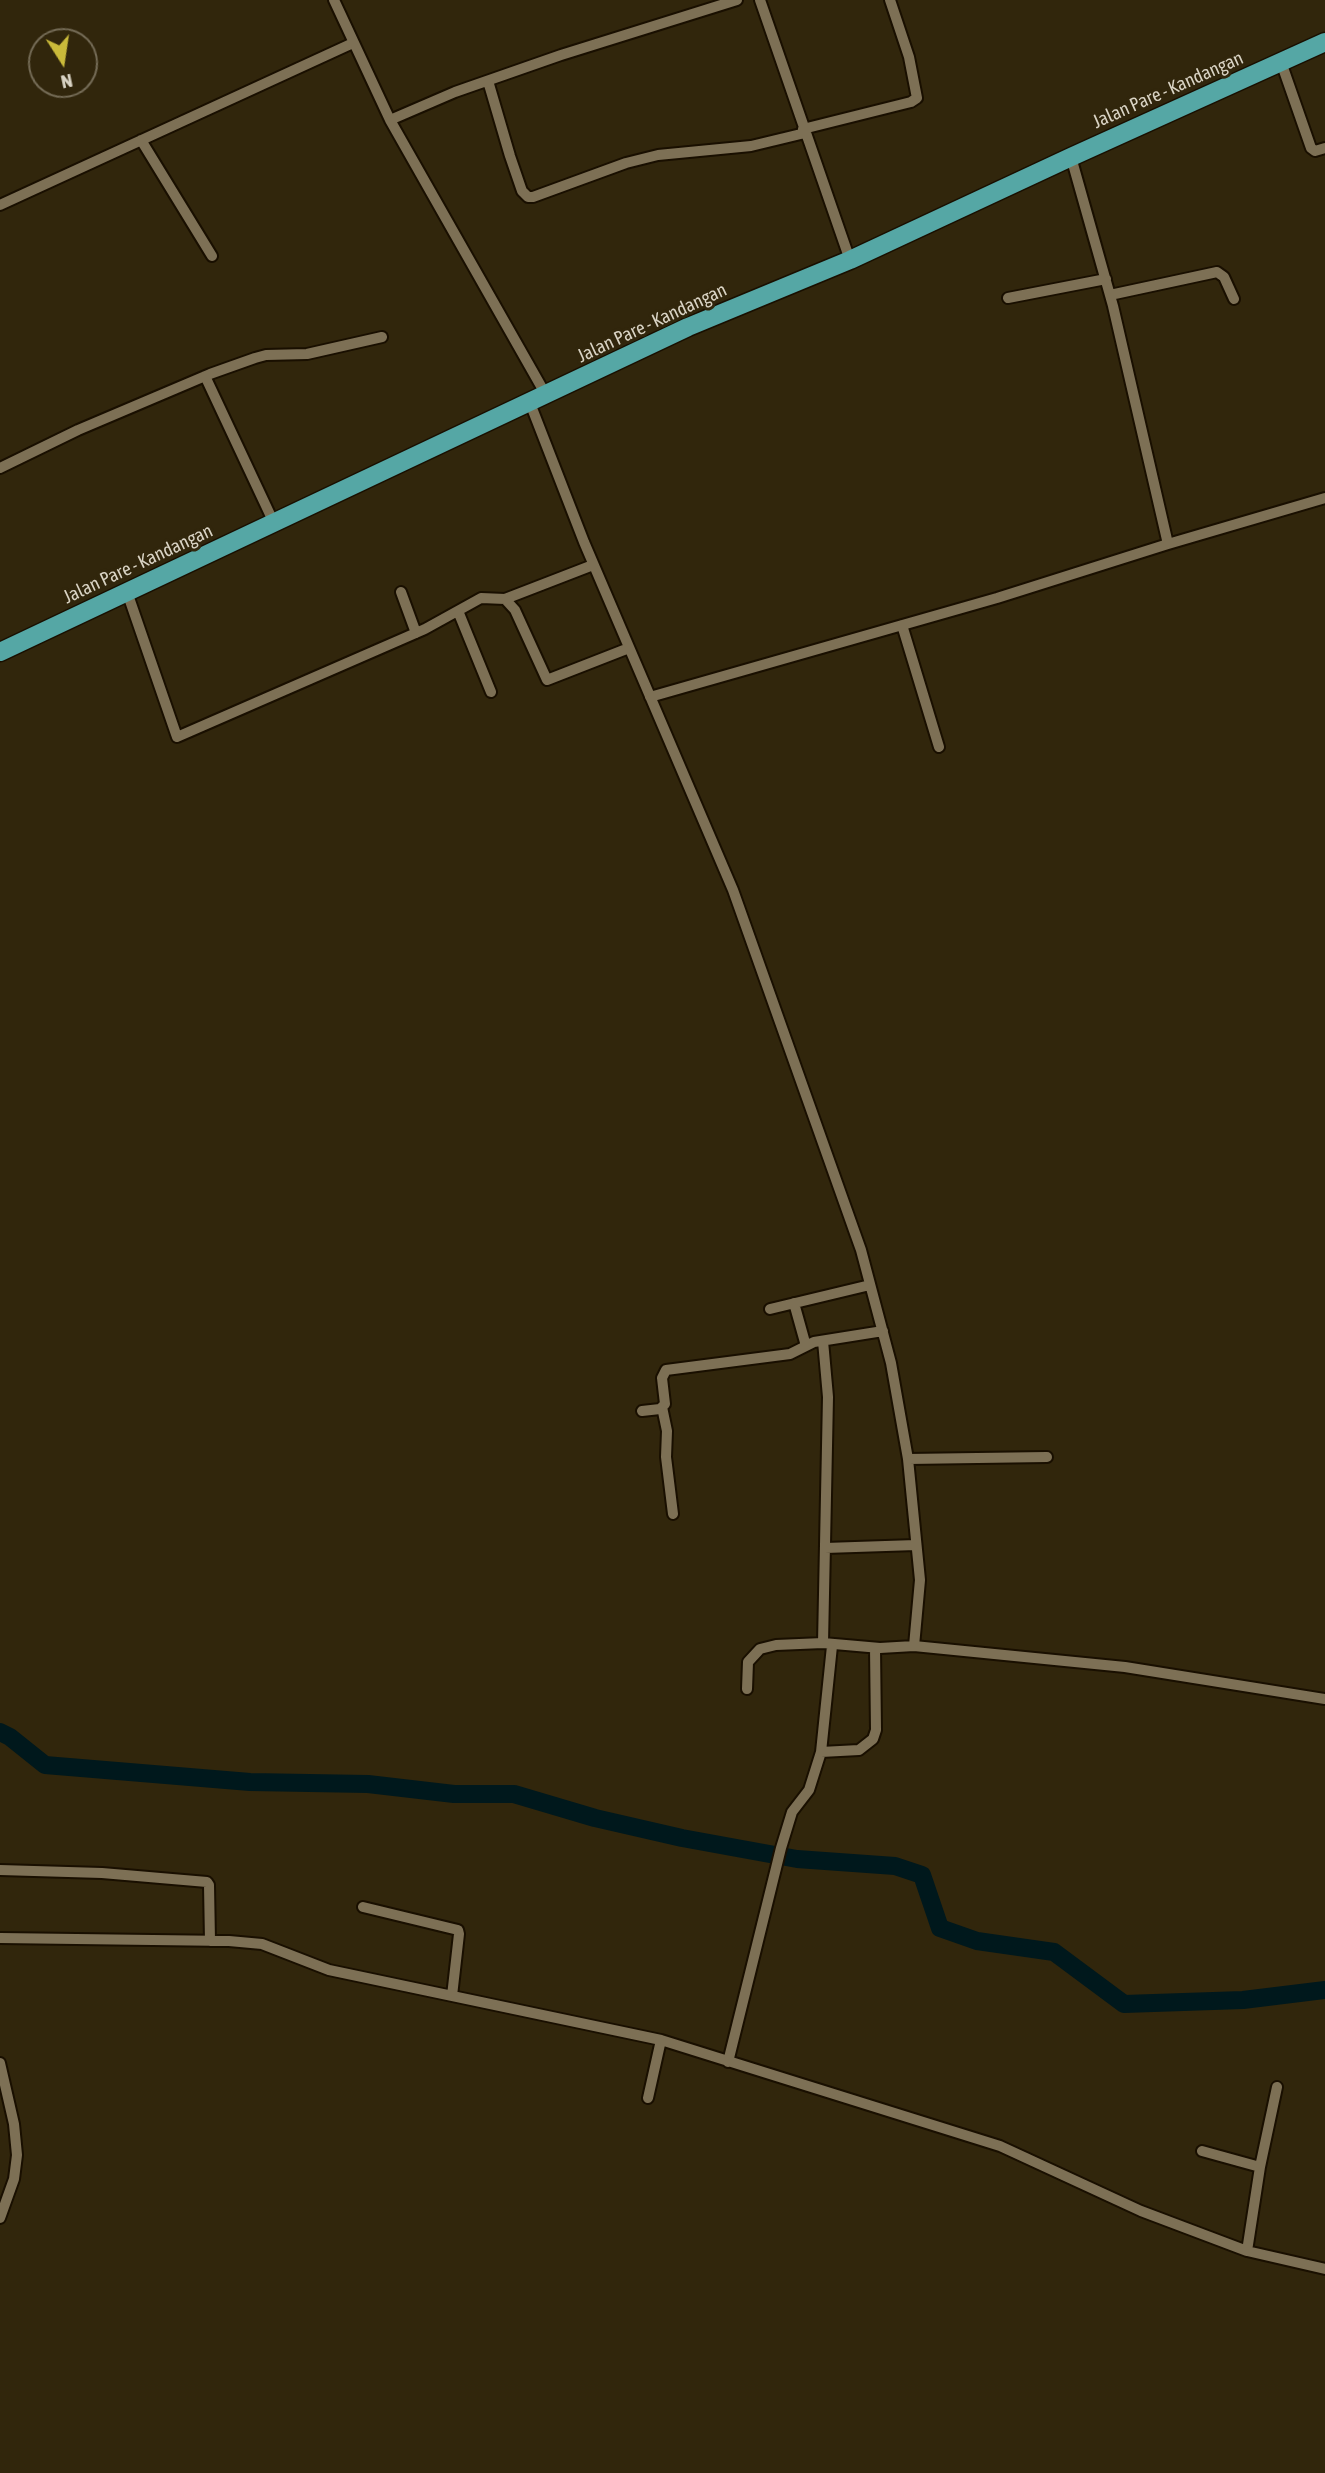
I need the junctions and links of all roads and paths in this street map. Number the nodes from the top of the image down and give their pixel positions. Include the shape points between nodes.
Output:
1 (334, 0) edge
2 (737, 0) edge
3 (760, 0) edge
4 (890, 0) edge
5 (1325, 42) edge
6 (353, 43) junction
7 (1282, 62) junction
8 (488, 82) junction
9 (390, 120) junction
10 (804, 131) junction
11 (141, 139) junction
12 (1325, 148) edge
13 (1071, 157) junction
14 (0, 205) edge
15 (212, 256) dead end
16 (850, 260) junction
17 (1105, 279) junction
18 (1110, 295) junction
19 (1008, 298) dead end
20 (1234, 299) dead end
21 (382, 337) dead end
22 (205, 376) junction
23 (538, 399) junction
24 (0, 468) edge
25 (1325, 498) edge
26 (274, 523) junction
27 (1168, 544) junction
28 (593, 565) junction
29 (127, 592) junction
30 (401, 592) dead end
31 (505, 599) junction
32 (458, 611) junction
33 (902, 625) junction
34 (416, 633) junction
35 (629, 648) junction
36 (0, 652) edge
37 (491, 692) dead end
38 (650, 697) junction
39 (939, 747) dead end
40 (870, 1285) junction
41 (794, 1303) junction
42 (770, 1309) dead end
43 (883, 1331) junction
44 (823, 1341) junction
45 (806, 1346) junction
46 (662, 1407) junction
47 (642, 1411) dead end
48 (1047, 1457) dead end
49 (908, 1459) junction
50 (673, 1514) dead end
51 (916, 1545) junction
52 (825, 1548) junction
53 (828, 1644) junction
54 (914, 1646) junction
55 (875, 1648) junction
56 (747, 1689) dead end
57 (1325, 1699) edge
58 (821, 1752) junction
59 (0, 1870) edge
60 (363, 1907) dead end
61 (0, 1937) edge
62 (211, 1941) junction
63 (452, 1996) junction
64 (661, 2040) junction
65 (0, 2063) edge
66 (728, 2063) junction
67 (1277, 2087) dead end
68 (648, 2098) dead end
69 (1202, 2151) dead end
70 (1260, 2167) junction
71 (0, 2179) edge
72 (14, 2179) junction
73 (0, 2218) edge
74 (1247, 2251) junction
75 (1325, 2269) edge

1 - 6 street
2 - 8 street
3 - 10 street
4 - 10 street via 918,98
5 - 7 main road, Jalan Pare - Kandangan
6 - 9 street
6 - 11 street
7 - 12 street via 1311,148
7 - 13 main road, Jalan Pare - Kandangan
8 - 9 street
8 - 10 street via 510,156 528,197 658,155 751,146
9 - 23 street
10 - 16 street
11 - 14 street
11 - 15 street
13 - 16 main road, Jalan Pare - Kandangan
13 - 17 street
16 - 23 main road, Jalan Pare - Kandangan via 688,327
17 - 18 street
17 - 19 street
18 - 20 street via 1217,272
18 - 27 street
21 - 22 street via 307,354 266,355
22 - 24 street
22 - 26 street
23 - 26 main road, Jalan Pare - Kandangan
23 - 28 street
25 - 27 street
26 - 29 main road, Jalan Pare - Kandangan
27 - 33 street
28 - 31 street
28 - 35 street
29 - 34 street via 177,737
29 - 36 main road, Jalan Pare - Kandangan
30 - 34 street
31 - 32 street via 481,598
31 - 35 street via 522,620 547,680
32 - 34 street
32 - 37 street
33 - 38 street
33 - 39 street
35 - 38 street
38 - 40 street via 733,890
40 - 41 street
40 - 43 street
41 - 42 street
41 - 45 street
43 - 44 street
43 - 49 street
44 - 45 street
44 - 52 street via 828,1397
45 - 46 street via 790,1354 666,1370
46 - 47 street
46 - 50 street
48 - 49 street
49 - 51 street
51 - 52 street
51 - 54 street via 920,1580
52 - 53 street
53 - 55 street
53 - 56 street via 760,1649 748,1662
53 - 58 street
54 - 55 street
54 - 57 street via 1125,1667
55 - 58 street via 873,1739 859,1750
58 - 66 street via 809,1790 792,1812 781,1848
59 - 62 street via 207,1882
60 - 63 street via 458,1930
61 - 62 street
62 - 63 street via 262,1944 329,1970
63 - 64 street
64 - 66 street
64 - 68 street
65 - 72 street via 16,2138
66 - 74 street via 1000,2146 1141,2211
67 - 70 street
69 - 70 street
70 - 74 street
71 - 72 street
72 - 73 street
74 - 75 street

